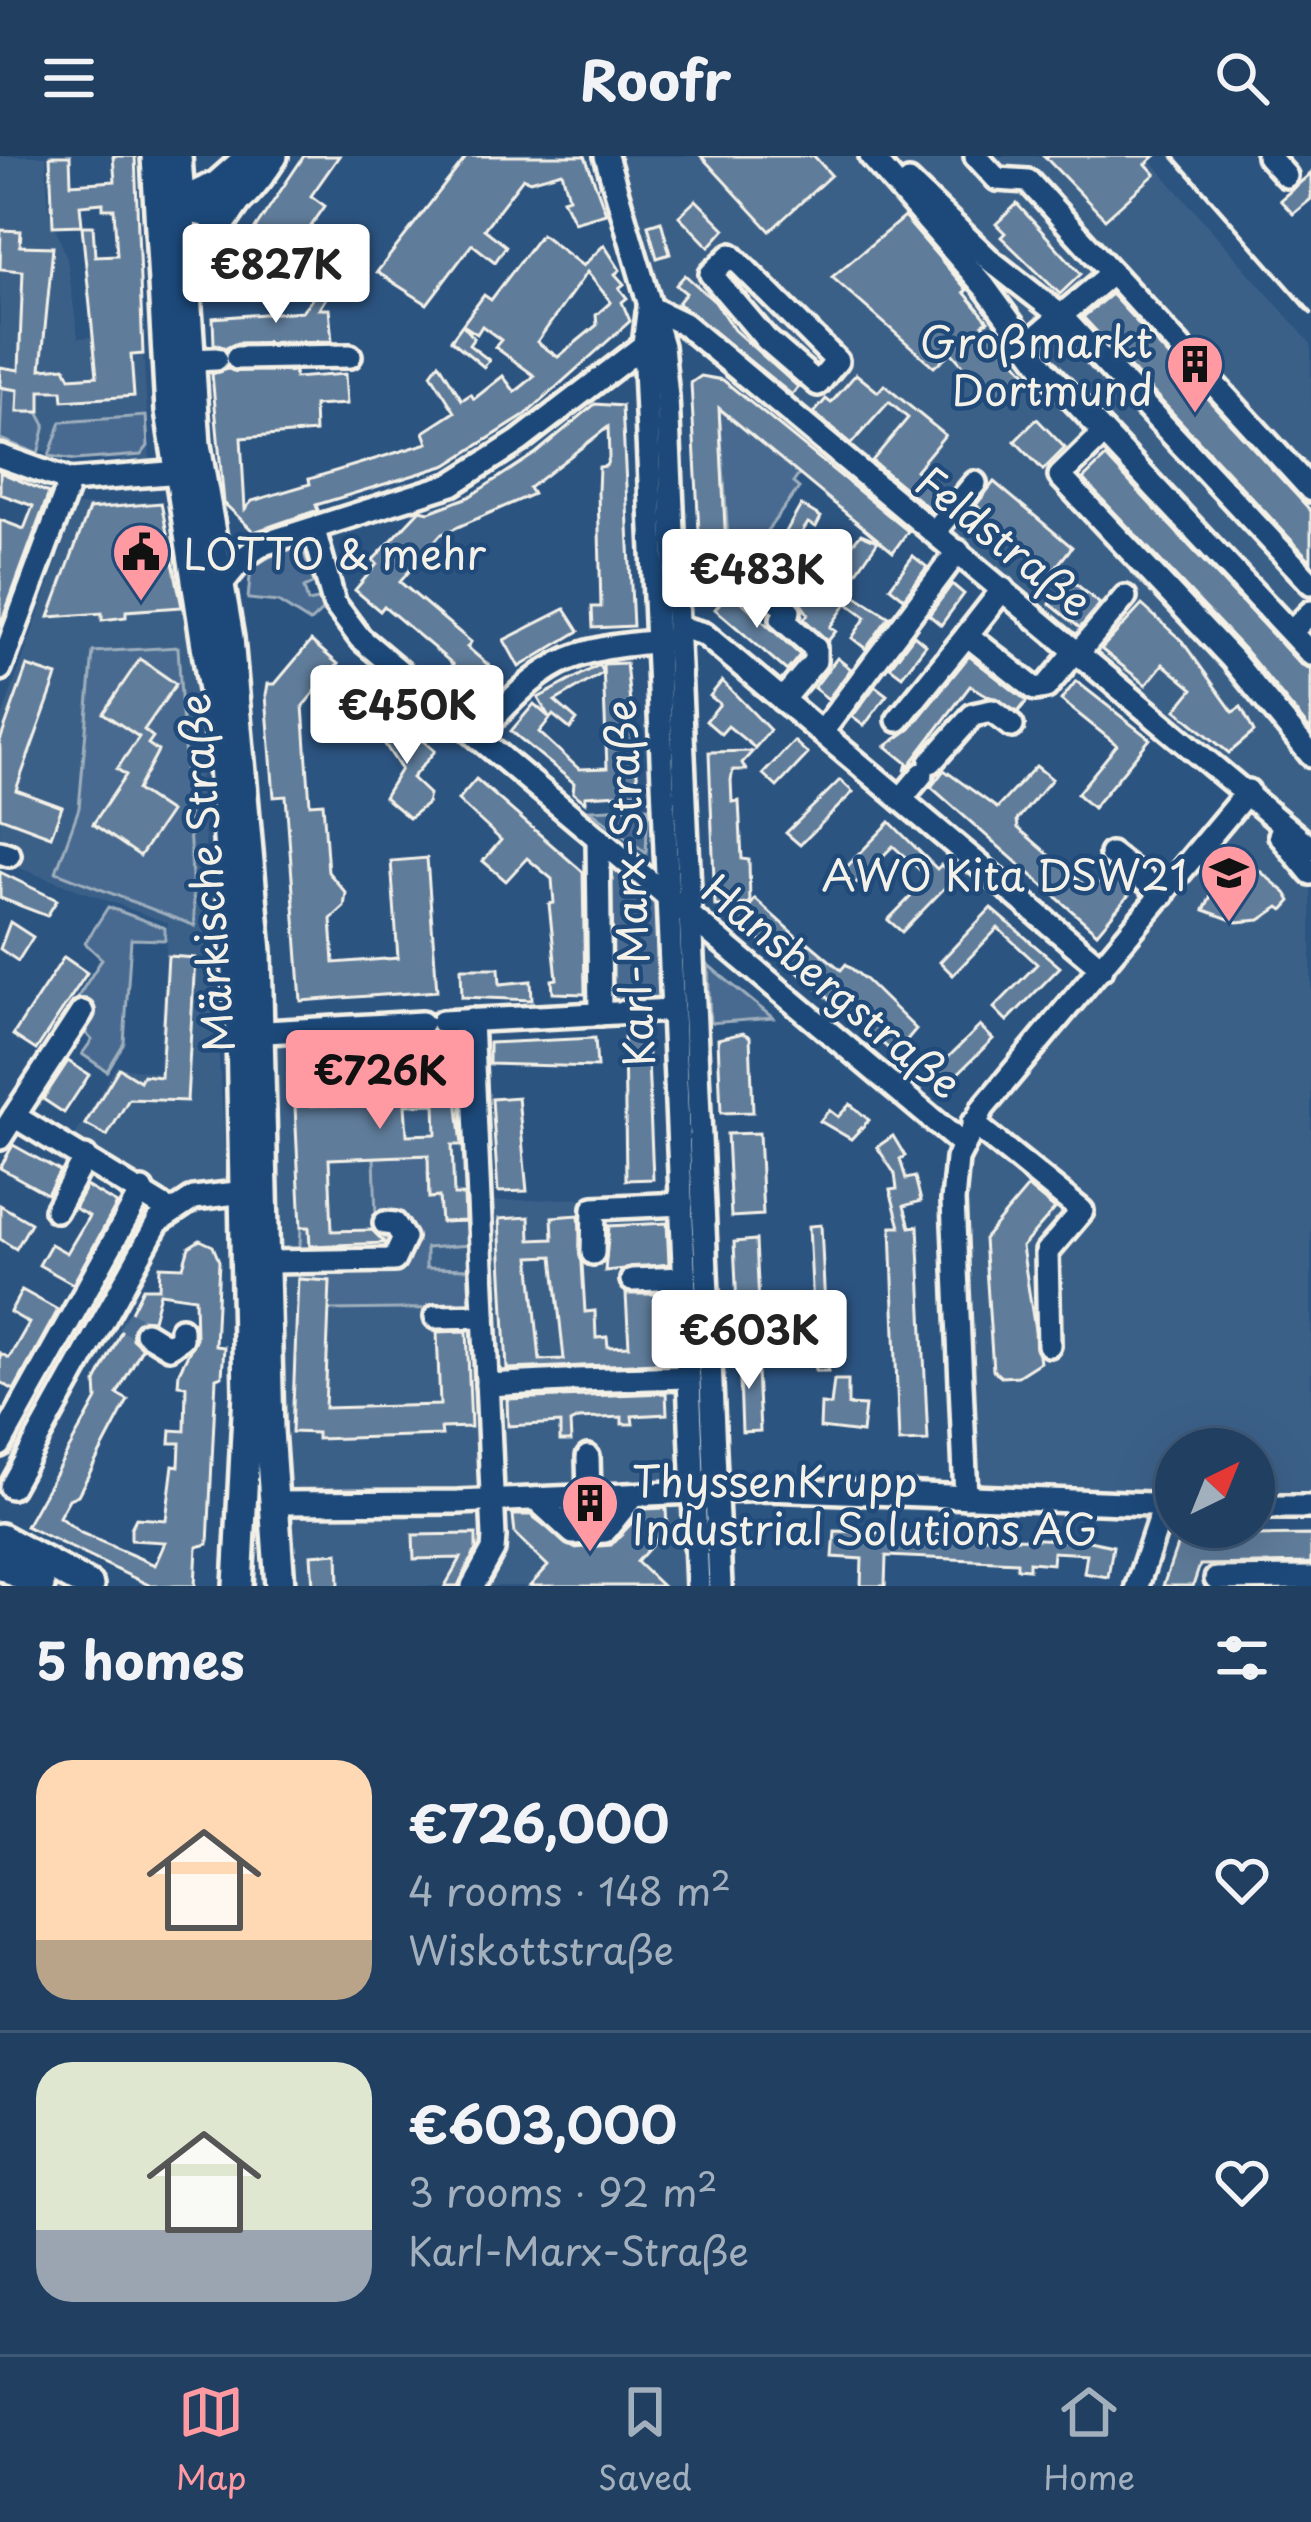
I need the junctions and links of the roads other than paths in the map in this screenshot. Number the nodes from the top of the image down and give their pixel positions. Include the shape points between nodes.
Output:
1 (156, 156) edge
2 (177, 156) edge
3 (250, 156) edge
4 (273, 156) edge
5 (606, 156) edge
6 (976, 156) edge
7 (874, 160) edge
8 (240, 196) junction
9 (169, 204) junction
10 (1112, 272) junction
11 (187, 305) junction
12 (649, 307) junction
13 (1060, 315) junction
14 (653, 345) junction
15 (1026, 345) junction
16 (712, 350) junction
17 (350, 356) dead end
18 (214, 359) junction
19 (818, 384) junction
20 (800, 417) junction
21 (1103, 434) junction
22 (0, 456) edge
23 (188, 471) junction
24 (70, 481) junction
25 (975, 483) dead end
26 (1311, 490) edge
27 (314, 530) junction
28 (934, 532) junction
29 (958, 551) junction
30 (746, 576) dead end
31 (1311, 583) edge
32 (220, 586) junction
33 (1004, 589) junction
34 (1126, 598) dead end
35 (1311, 612) edge
36 (1292, 631) junction
37 (679, 634) junction
38 (967, 635) junction
39 (656, 642) junction
40 (1078, 651) junction
41 (1311, 654) edge
42 (0, 669) edge
43 (782, 700) junction
44 (898, 720) dead end
45 (1012, 726) dead end
46 (822, 732) junction
47 (478, 736) junction
48 (1311, 755) edge
49 (1248, 791) junction
50 (901, 799) junction
51 (598, 838) junction
52 (1311, 848) edge
53 (1111, 854) dead end
54 (1311, 873) edge
55 (1136, 887) dead end
56 (668, 896) junction
57 (1159, 899) junction
58 (689, 915) junction
59 (1102, 968) junction
60 (673, 1010) junction
61 (82, 1012) dead end
62 (600, 1014) junction
63 (471, 1020) junction
64 (252, 1032) junction
65 (14, 1116) junction
66 (973, 1123) junction
67 (0, 1138) edge
68 (962, 1144) junction
69 (81, 1155) junction
70 (142, 1190) junction
71 (255, 1191) junction
72 (54, 1203) dead end
73 (682, 1204) junction
74 (167, 1223) junction
75 (385, 1223) dead end
76 (403, 1246) junction
77 (425, 1253) dead end
78 (593, 1253) dead end
79 (268, 1262) junction
80 (685, 1278) junction
81 (632, 1280) dead end
82 (484, 1316) junction
83 (436, 1317) dead end
84 (181, 1329) dead end
85 (146, 1333) tunnel mouth
86 (1049, 1345) dead end
87 (689, 1377) junction
88 (487, 1385) junction
89 (23, 1405) junction
90 (48, 1420) junction
91 (0, 1445) edge
92 (588, 1457) dead end
93 (11, 1487) dead end
94 (645, 1487) junction
95 (705, 1490) junction
96 (246, 1491) junction
97 (589, 1497) junction
98 (965, 1497) junction
99 (536, 1499) junction
100 (492, 1501) junction
101 (274, 1503) junction
102 (1155, 1504) edge
103 (1275, 1507) edge
104 (1311, 1507) edge
105 (0, 1538) edge
106 (1155, 1541) edge
107 (0, 1564) edge
108 (1311, 1578) edge
109 (1216, 1579) dead end
110 (281, 1581) edge
111 (236, 1582) edge
112 (40, 1586) edge
113 (88, 1586) edge
114 (473, 1586) edge
115 (698, 1586) edge
116 (720, 1586) edge
117 (1136, 1586) edge

1 - 9 main road, Märkische Straße
2 - 9 main road, Märkische Straße
3 - 9 main road via 228,178
4 - 8 main road
5 - 12 street via 648,264
6 - 10 street via 997,179 1028,181
7 - 13 street
7 - 15 street
8 - 9 main road via 209,213
8 - 11 main road via 192,276
9 - 11 main road, Märkische Straße
9 - 23 main road, Märkische Straße
10 - 13 street
10 - 26 street
11 - 18 main road, Märkische Straße
12 - 14 street, Karl-Marx-Straße
12 - 16 street, Feldstraße
13 - 15 street
13 - 31 street
14 - 16 street
14 - 27 street via 452,484
14 - 37 street, Karl-Marx-Straße
14 - 39 street, Karl-Marx-Straße
15 - 21 street
16 - 20 street, Feldstraße
17 - 18 street
18 - 23 main road, Märkische Straße
19 - 19 street via 836,362 730,255 711,274
19 - 20 street
20 - 28 street, Feldstraße
21 - 36 street
21 - 48 street via 1060,476
22 - 24 street
23 - 24 street
23 - 32 main road, Märkische Straße
23 - 64 main road, Märkische Straße
24 - 42 street
25 - 28 street
27 - 32 street via 263,544
27 - 47 street, Hansbergstraße via 344,620
28 - 29 street, Feldstraße
29 - 33 street, Feldstraße
29 - 46 street
30 - 43 street via 788,611 782,619 815,648 814,661
32 - 64 main road, Märkische Straße via 242,776
33 - 38 street
33 - 40 street, Feldstraße via 1029,599
34 - 40 street
35 - 36 street
36 - 41 street
37 - 39 street
37 - 43 street via 704,634
37 - 58 street, Karl-Marx-Straße
38 - 40 street via 1035,689 1046,688
38 - 44 street
39 - 47 street via 565,658 536,675
39 - 56 street, Karl-Marx-Straße
40 - 49 street, Feldstraße via 1155,704
43 - 46 street
45 - 50 street via 979,712
46 - 50 street
47 - 51 street, Hansbergstraße
49 - 52 street
49 - 54 street
49 - 57 street
50 - 59 street
51 - 56 street, Hansbergstraße
51 - 62 street, Karl-Marx-Straße
53 - 57 street
55 - 57 street
56 - 58 street, Hansbergstraße
56 - 60 street, Karl-Marx-Straße
57 - 59 street
58 - 68 street, Hansbergstraße
58 - 95 street, Karl-Marx-Straße
59 - 66 street
60 - 62 street
60 - 73 street, Karl-Marx-Straße
61 - 65 street
62 - 63 street
63 - 64 street
63 - 82 street
64 - 71 main road, Märkische Straße
65 - 67 street
65 - 69 street
66 - 68 street
66 - 86 street via 1082,1211 1047,1252
68 - 98 street via 953,1201
69 - 70 street
69 - 72 street
70 - 74 street
70 - 89 street
71 - 74 street via 194,1198
71 - 79 main road, Märkische Straße
71 - 96 main road, Märkische Straße
73 - 78 street via 594,1208
73 - 80 street, Karl-Marx-Straße
74 - 90 street
75 - 76 street via 401,1230
76 - 77 street
76 - 79 street via 394,1260
79 - 101 main road, Märkische Straße
80 - 81 street
80 - 87 street, Karl-Marx-Straße
82 - 83 street
82 - 88 street
84 - 85 street via 169,1347
87 - 88 street
87 - 95 street, Karl-Marx-Straße
88 - 100 street
89 - 90 street
89 - 91 street
90 - 93 street
92 - 97 street
94 - 95 street
94 - 97 street
94 - 99 street via 605,1532 574,1533
95 - 98 street
95 - 115 street, Karl-Marx-Straße
95 - 116 street, Karl-Marx-Straße
96 - 101 main road
96 - 111 main road, Märkische Straße
97 - 99 street
98 - 102 street
99 - 100 street
100 - 101 street via 368,1511
100 - 114 street via 494,1550
101 - 110 main road, Märkische Straße
103 - 104 street
105 - 113 main road
106 - 117 street
107 - 112 main road
108 - 109 street

